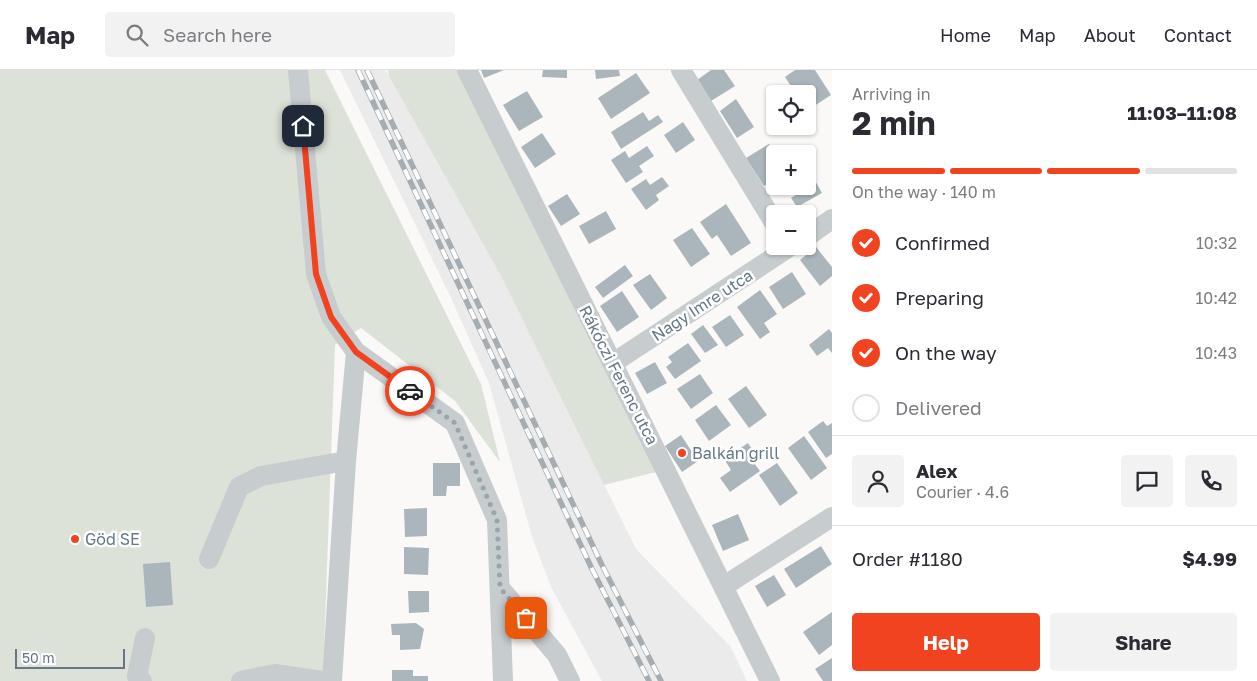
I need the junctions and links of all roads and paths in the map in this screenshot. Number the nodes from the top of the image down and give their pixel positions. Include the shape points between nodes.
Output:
1 (298, 70) edge
2 (467, 70) edge
3 (681, 70) edge
4 (766, 209) edge
5 (832, 219) edge
6 (816, 230) edge
7 (778, 255) edge
8 (356, 352) junction
9 (613, 363) junction
10 (346, 460) junction
11 (832, 517) edge
12 (210, 558) dead end
13 (724, 586) junction
14 (500, 588) junction
15 (145, 638) dead end
16 (142, 681) edge
17 (241, 681) edge
18 (322, 681) edge
19 (332, 681) edge
20 (503, 681) edge
21 (570, 681) edge
22 (770, 681) edge

1 - 8 street via 316,274 331,317
2 - 9 street, Rákóczi Ferenc utca
3 - 4 street
5 - 6 street
7 - 9 street, Nagy Imre utca
8 - 10 street
8 - 14 street via 455,423 497,520
9 - 13 street, Rákóczi Ferenc utca
10 - 12 street via 261,476 239,486
10 - 19 street
11 - 13 street
13 - 22 street, Rákóczi Ferenc utca
14 - 20 street
14 - 21 street via 557,655
15 - 16 street via 137,676
17 - 18 street via 275,674

